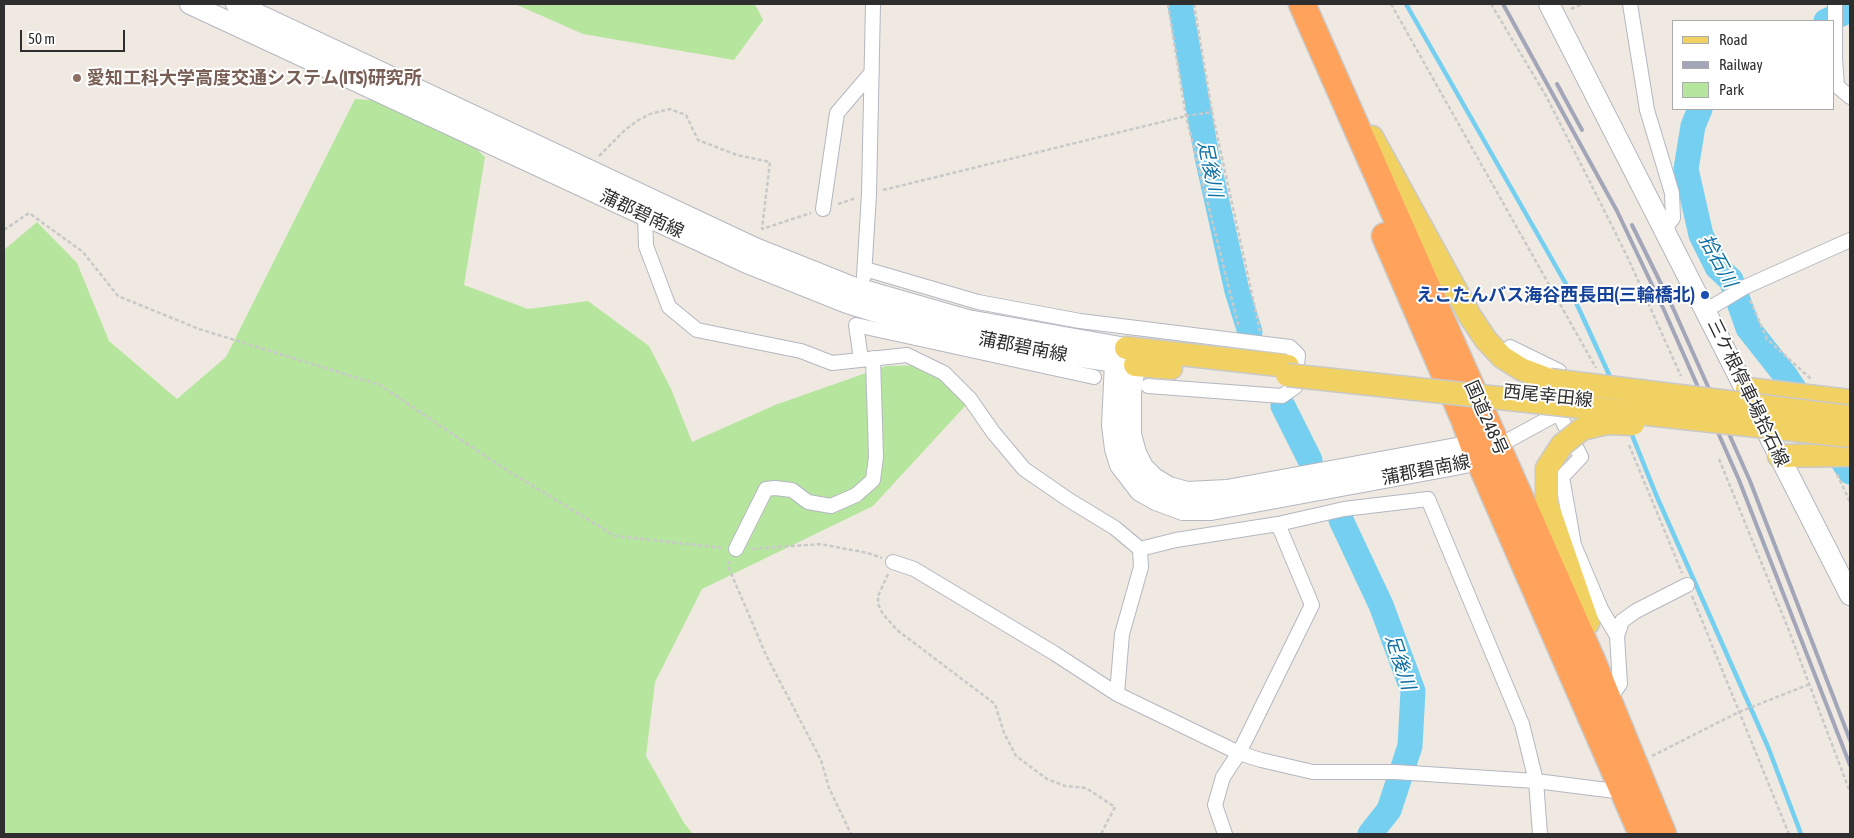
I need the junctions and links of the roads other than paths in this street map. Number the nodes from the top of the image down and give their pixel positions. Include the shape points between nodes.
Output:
1 (190, 4) edge
2 (236, 4) edge
3 (873, 4) edge
4 (1284, 4) edge
5 (1302, 4) edge
6 (1549, 4) edge
7 (1630, 4) edge
8 (1835, 5) edge
9 (1330, 70) junction
10 (872, 72) junction
11 (1850, 97) edge
12 (823, 209) road end
13 (645, 216) junction
14 (1665, 229) junction
15 (1850, 240) edge
16 (1713, 305) junction
17 (1510, 347) dead end
18 (867, 358) junction
19 (1125, 359) junction
20 (1287, 371) junction
21 (1094, 378) dead end
22 (1148, 386) dead end
23 (1747, 389) junction
24 (1607, 392) dead end
25 (1836, 398) edge
26 (1558, 412) junction
27 (1850, 417) edge
28 (1850, 428) edge
29 (1850, 436) edge
30 (1484, 450) junction
31 (1840, 452) edge
32 (1779, 456) junction
33 (1278, 524) junction
34 (736, 549) road end
35 (1140, 549) junction
36 (893, 562) road end
37 (1687, 585) dead end
38 (1850, 595) edge
39 (1617, 636) junction
40 (1591, 658) junction
41 (1117, 694) junction
42 (1609, 706) junction
43 (1239, 753) junction
44 (1536, 781) junction
45 (1623, 792) junction
46 (1225, 834) edge
47 (1540, 834) edge
48 (1642, 834) edge
49 (1664, 834) edge

1 - 13 main road, 蒲郡碧南線
2 - 19 main road, 蒲郡碧南線 via 755,248 850,286 968,320
3 - 10 street
4 - 30 highway, 国道248号
5 - 9 highway, 国道248号
6 - 14 main road, 三ケ根停車場拾石線
7 - 14 street via 1648,110 1672,193 1673,218
8 - 11 street via 1837,86
9 - 27 main road, bridge via 1379,150 1470,316 1502,357 1521,369 1550,380
9 - 30 highway, 国道248号
10 - 12 street via 837,113
10 - 22 street via 865,273 978,302 1080,322 1290,347 1298,355 1296,387 1282,396
13 - 18 street via 646,246 669,307 697,330 801,351 832,363
13 - 19 main road, 蒲郡碧南線 via 747,263 847,303 892,317 938,330 1055,353
14 - 16 main road, 三ケ根停車場拾石線
15 - 16 street via 1745,287
16 - 23 main road, 三ケ根停車場拾石線
17 - 26 street via 1559,371
18 - 21 street via 856,324
18 - 34 street via 876,457 873,480 856,495 831,506 808,502 792,490 766,489
18 - 35 street via 908,355 944,373 970,399 1024,469 1115,528
19 - 20 main road, 西尾幸田線
19 - 30 main road, 蒲郡碧南線 via 1112,425 1120,465 1140,491 1184,510 1212,510
20 - 28 main road, 西尾幸田線 via 1362,376
20 - 29 main road, 西尾幸田線, bridge
23 - 25 main road
23 - 32 main road, 三ケ根停車場拾石線
24 - 26 street
25 - 28 street
26 - 30 street
26 - 39 street via 1581,456 1562,478 1574,545 1601,608
30 - 40 highway, 国道248号
30 - 45 highway, 国道248号
31 - 32 main road
31 - 40 main road, bridge via 1607,423 1582,430 1562,446 1547,468 1547,504 1594,640
32 - 38 main road, 三ケ根停車場拾石線
33 - 35 street
33 - 43 street via 1312,605
33 - 44 street via 1344,509 1428,499 1522,724
35 - 41 street via 1141,567 1122,634
36 - 41 street via 922,574
37 - 39 street via 1622,621
39 - 42 street via 1620,684
40 - 42 highway, 国道248号
41 - 43 street
42 - 49 highway, 国道248号
43 - 44 street via 1312,772 1395,772
43 - 46 street via 1223,777 1215,805
44 - 45 street
44 - 47 street
45 - 48 highway, 国道248号

